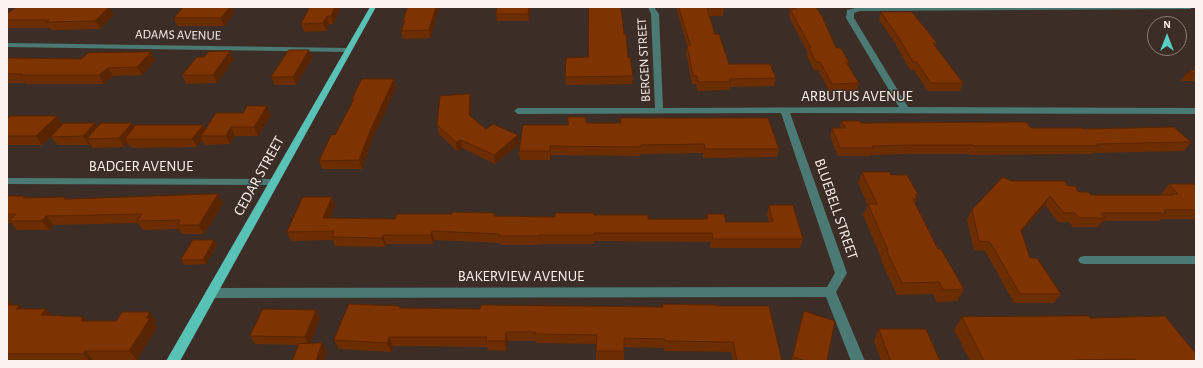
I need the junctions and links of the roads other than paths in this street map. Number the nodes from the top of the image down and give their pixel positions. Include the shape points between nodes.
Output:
1 (372, 7) edge
2 (651, 7) edge
3 (1190, 7) edge
4 (7, 45) edge
5 (348, 50) junction
6 (905, 110) junction
7 (518, 111) dead end
8 (659, 111) junction
9 (785, 111) junction
10 (1196, 111) edge
11 (7, 181) edge
12 (274, 182) junction
13 (1084, 260) dead end
14 (1196, 260) edge
15 (830, 292) junction
16 (211, 293) junction
17 (173, 361) edge
18 (858, 361) edge

1 - 5 main road, CEDAR STREET
2 - 8 street, BERGEN STREET via 655,14
3 - 6 street via 860,9 850,12 850,18
4 - 5 street, ADAMS AVENUE
5 - 12 main road, CEDAR STREET
6 - 9 street, ARBUTUS AVENUE
6 - 10 street, ARBUTUS AVENUE
7 - 8 street, ARBUTUS AVENUE
8 - 9 street, ARBUTUS AVENUE
9 - 15 street, BLUEBELL STREET via 841,272
11 - 12 street, BADGER AVENUE
12 - 16 main road, CEDAR STREET
13 - 14 street
15 - 16 street, BAKERVIEW AVENUE
15 - 18 street
16 - 17 main road, CEDAR STREET

